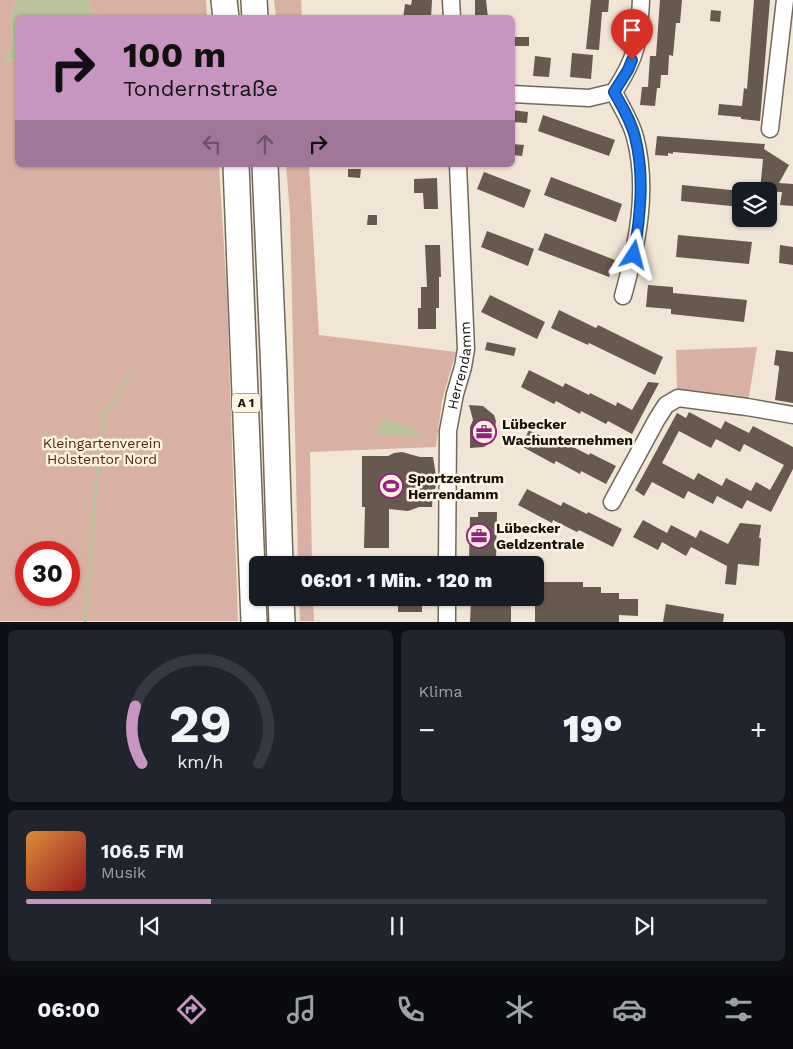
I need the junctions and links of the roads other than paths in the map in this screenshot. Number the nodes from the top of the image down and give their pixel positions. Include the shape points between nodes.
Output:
1 (224, 0) edge
2 (254, 0) edge
3 (451, 0) edge
4 (641, 0) edge
5 (786, 0) edge
6 (226, 15) edge
7 (255, 15) edge
8 (452, 15) edge
9 (614, 92) junction
10 (515, 94) edge
11 (770, 129) dead end
12 (236, 167) edge
13 (265, 167) edge
14 (458, 167) edge
15 (623, 296) dead end
16 (793, 415) edge
17 (612, 502) dead end
18 (280, 556) edge
19 (447, 556) edge
20 (281, 606) edge
21 (447, 606) edge
22 (254, 622) edge
23 (282, 622) edge
24 (447, 622) edge

1 - 6 highway
2 - 7 highway
3 - 8 street
4 - 9 street via 636,50
5 - 11 street
9 - 10 street via 589,98
9 - 15 street via 635,137 640,184 639,229
12 - 22 highway, A 1
13 - 18 highway, A 1
14 - 19 street, Herrendamm via 466,349 448,430
16 - 17 street via 678,398 666,405 657,419
20 - 23 highway
21 - 24 street

